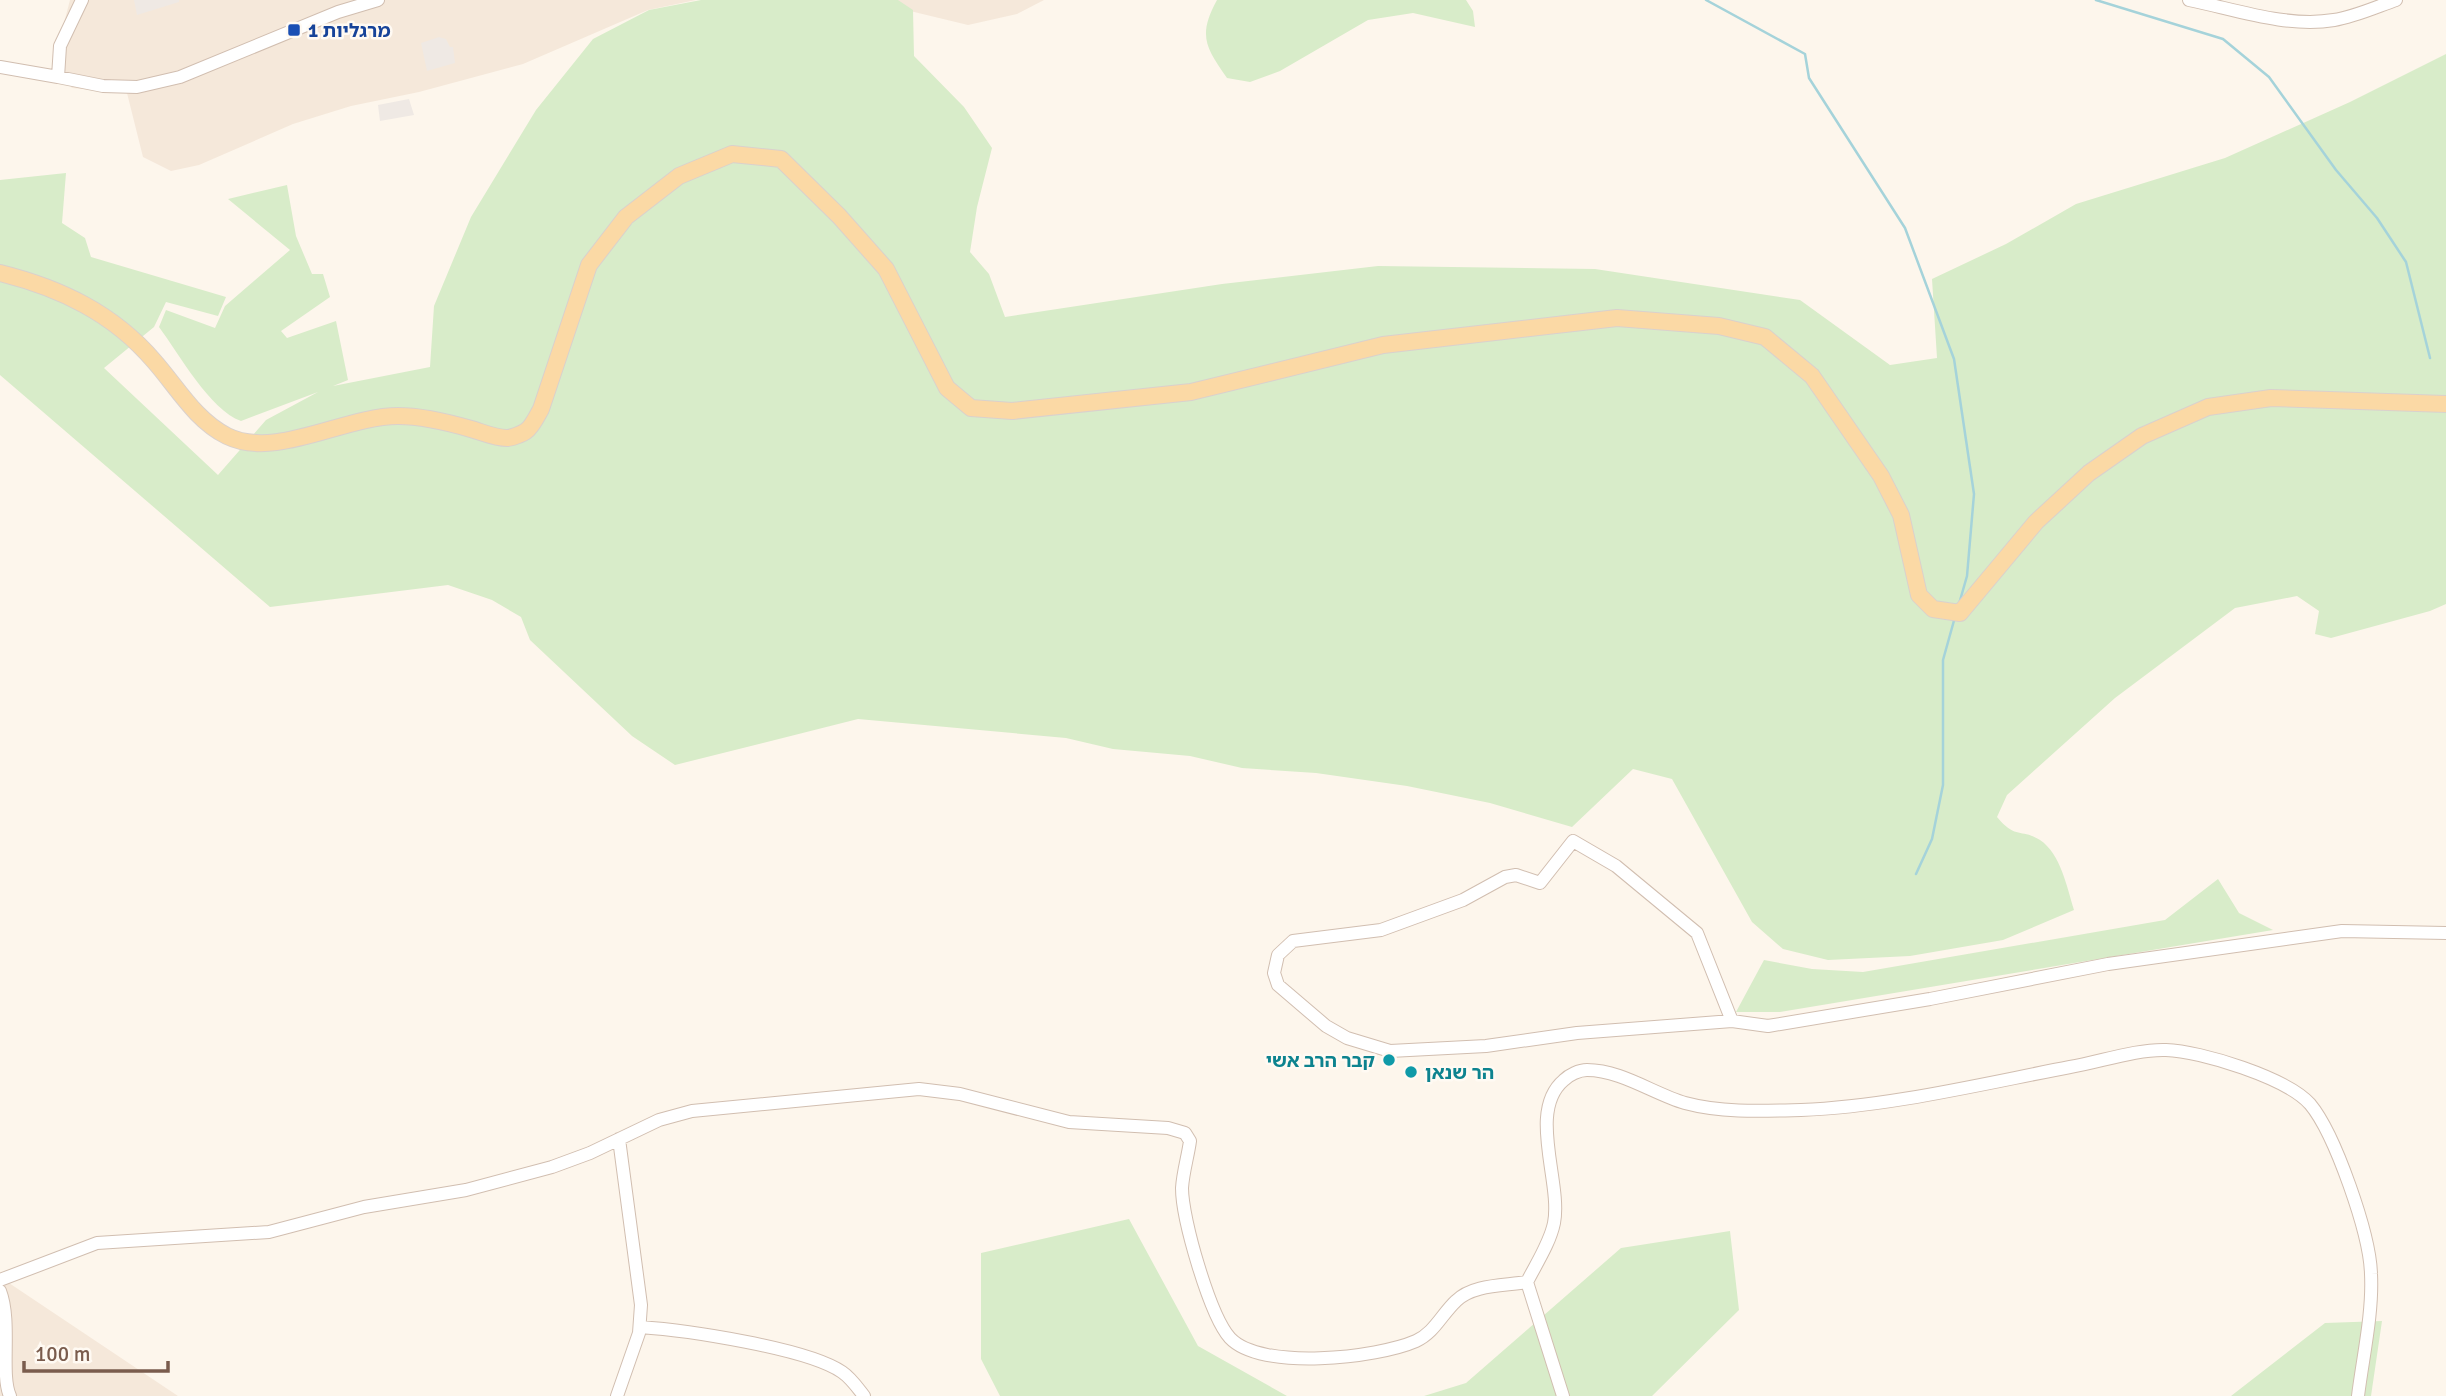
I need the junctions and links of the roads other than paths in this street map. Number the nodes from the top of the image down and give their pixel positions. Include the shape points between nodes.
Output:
1 (82, 0) edge
2 (378, 0) edge
3 (2189, 0) edge
4 (2396, 0) edge
5 (0, 67) edge
6 (58, 77) junction
7 (0, 273) edge
8 (2446, 404) edge
9 (2446, 933) edge
10 (1732, 1021) junction
11 (619, 1139) junction
12 (0, 1280) edge
13 (1527, 1282) junction
14 (0, 1291) edge
15 (640, 1327) junction
16 (10, 1396) edge
17 (617, 1396) edge
18 (864, 1396) edge
19 (1563, 1396) edge
20 (2358, 1396) edge

1 - 6 street via 60,46
2 - 6 street via 180,77 115,86
3 - 4 street via 2317,22
5 - 6 street
7 - 8 main road via 57,290 95,310 138,344 208,425 237,441 274,443 361,420 399,416 438,420 508,439 527,430 541,409 589,265 626,218 679,176 732,154 781,159 886,269 947,388 971,408 1012,411 1191,392 1383,345 1617,318 1719,326 1765,337 1812,376 1881,476 1901,515 1919,595 1933,609 1960,613 2036,522 2089,473 2142,436 2208,407 2271,398
9 - 10 street via 2343,931 2108,964 1768,1026
10 - 10 street via 1697,933 1616,866 1573,841 1540,883 1516,875 1505,877 1464,900 1381,930 1293,941 1279,956 1274,973 1286,994 1326,1026 1390,1051
11 - 12 street via 552,1167 467,1190 364,1207 269,1233 97,1243
11 - 13 street via 677,1114 919,1089 960,1094 1091,1125 1178,1129 1190,1141 1182,1188 1186,1220 1219,1324 1239,1345 1262,1353 1303,1359 1401,1347 1431,1331 1463,1295
11 - 15 street
13 - 19 street
13 - 20 street via 1554,1226 1557,1196 1548,1151 1548,1109 1553,1091 1580,1071 1633,1082 1685,1103 1762,1111 1818,1109 2165,1050 2223,1062 2288,1087 2312,1106 2345,1173 2367,1240 2371,1274
14 - 16 street via 5,1312 3,1383
15 - 17 street
15 - 18 street via 713,1336 808,1359 841,1371

